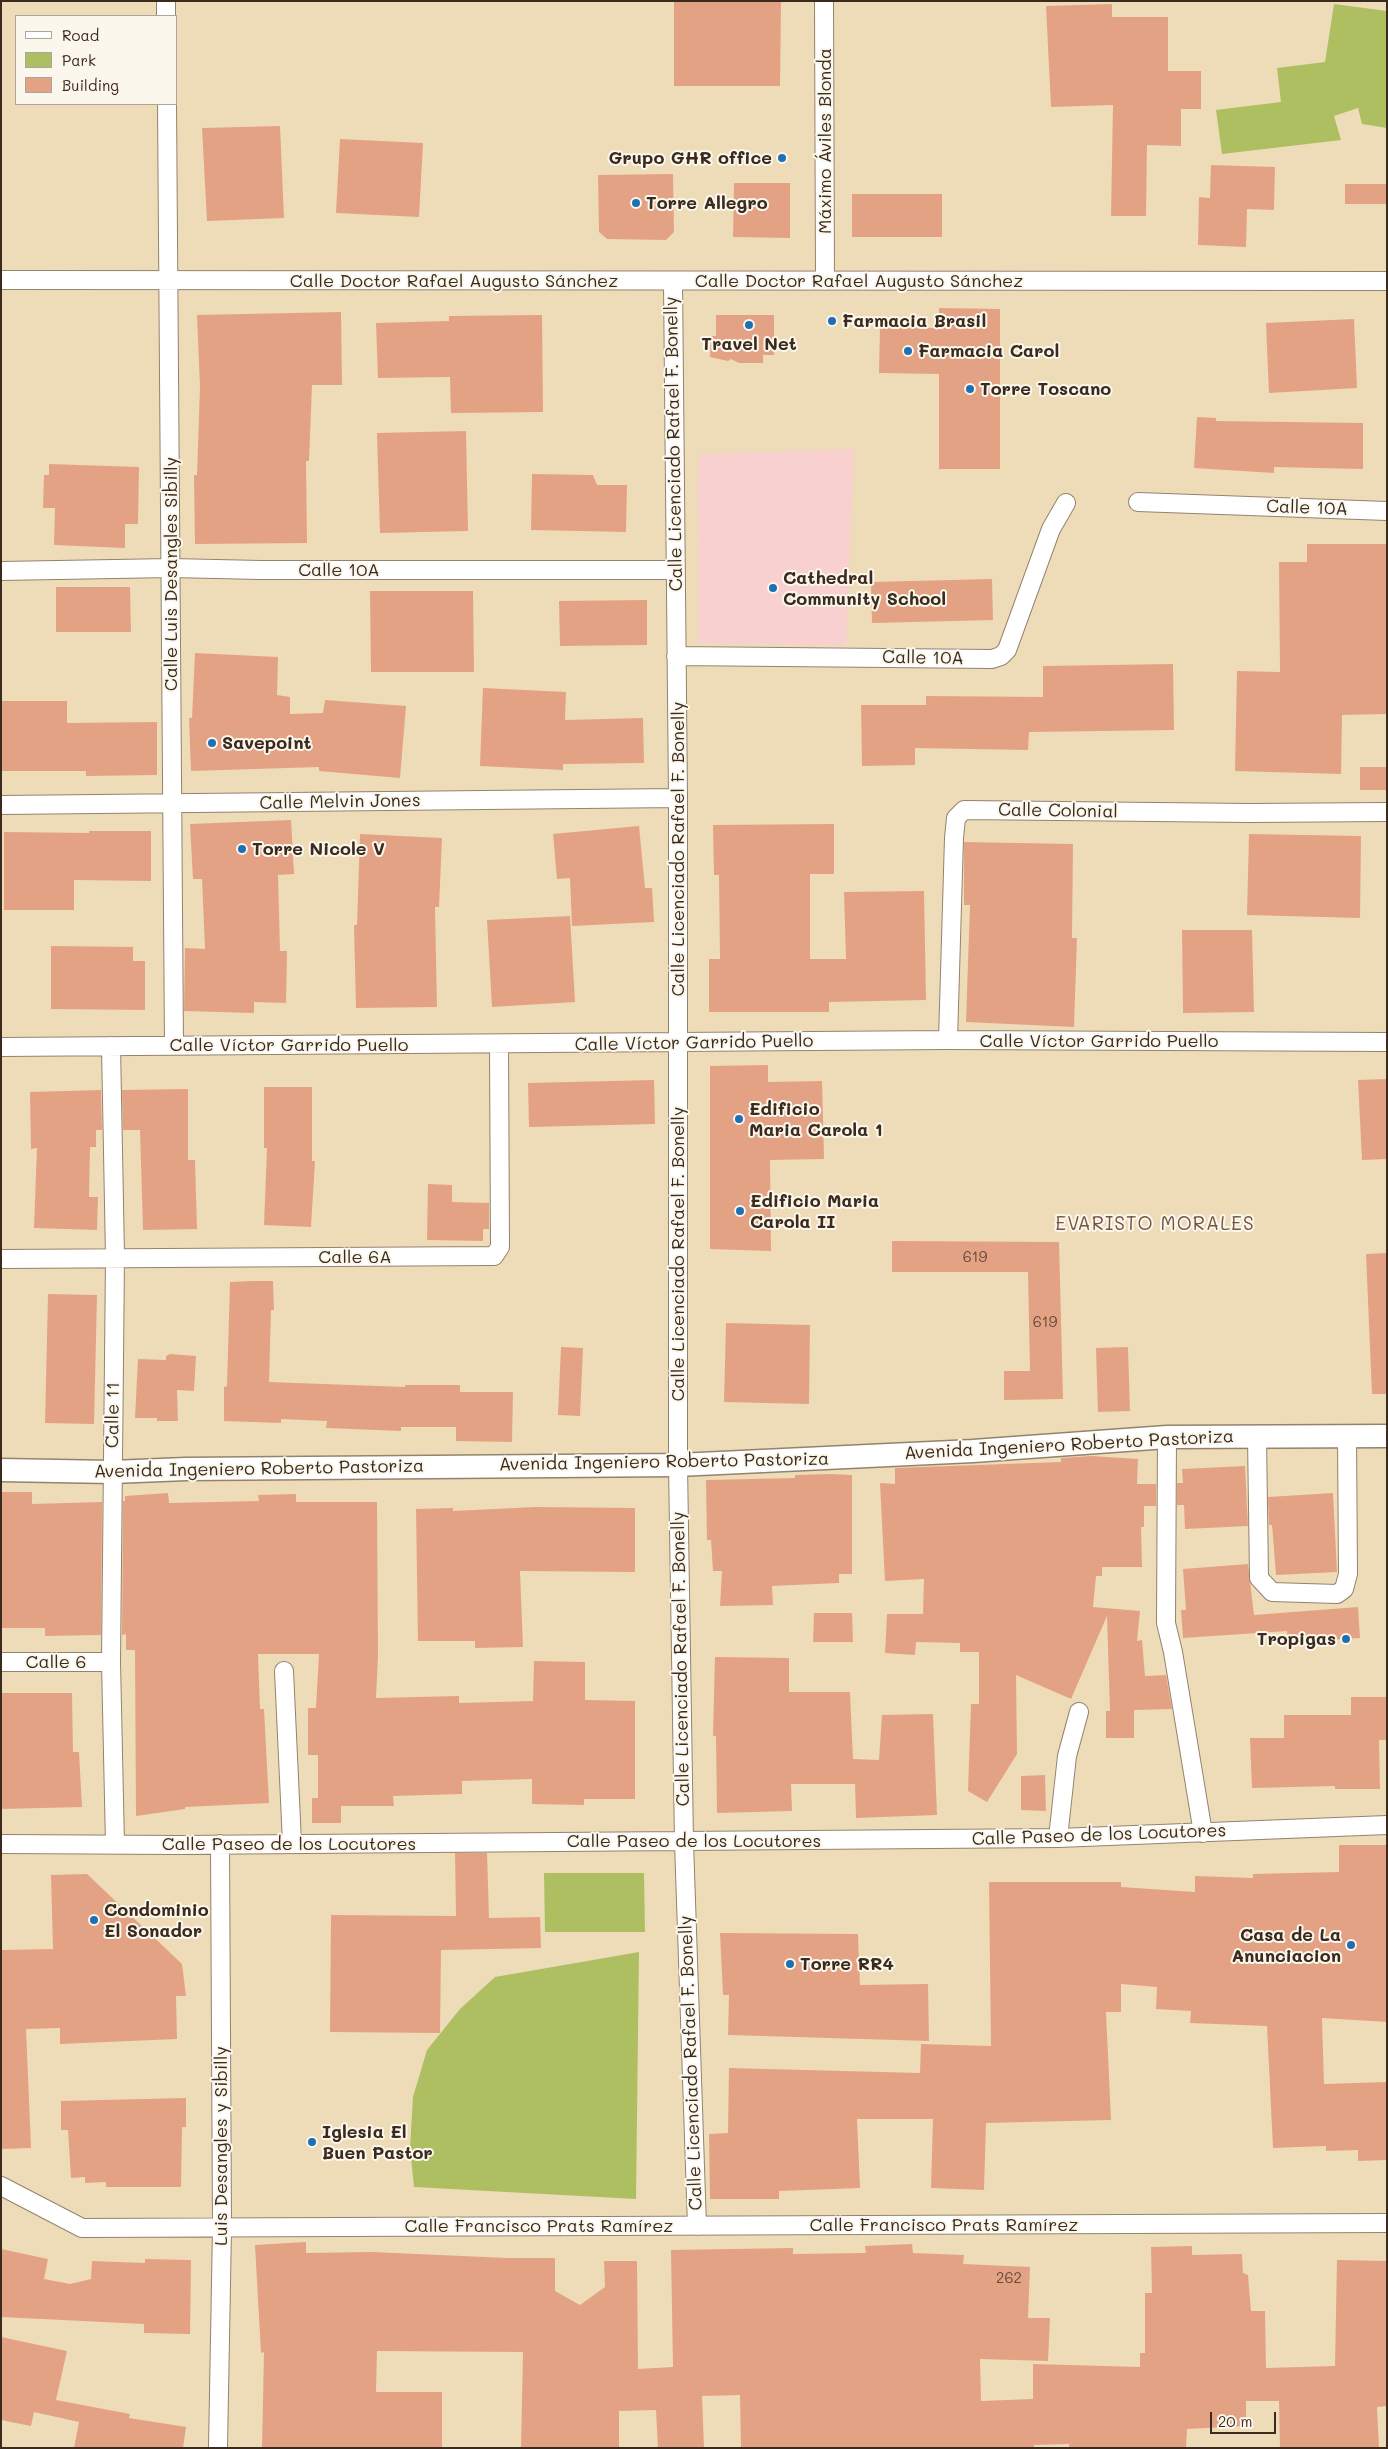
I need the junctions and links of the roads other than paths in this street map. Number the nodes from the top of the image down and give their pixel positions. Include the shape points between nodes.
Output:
1 (166, 1) edge
2 (824, 1) edge
3 (166, 15) edge
4 (167, 105) edge
5 (1, 280) edge
6 (168, 281) junction
7 (673, 281) junction
8 (825, 281) junction
9 (1387, 281) edge
10 (1138, 502) dead end
11 (1066, 503) dead end
12 (1387, 511) edge
13 (171, 568) junction
14 (676, 570) junction
15 (1, 571) edge
16 (676, 656) junction
17 (678, 798) junction
18 (172, 804) junction
19 (1, 805) edge
20 (1387, 812) edge
21 (948, 1040) junction
22 (678, 1042) junction
23 (1387, 1042) edge
24 (174, 1045) junction
25 (499, 1045) junction
26 (111, 1046) junction
27 (1, 1047) edge
28 (115, 1257) junction
29 (1, 1259) edge
30 (1258, 1436) junction
31 (1347, 1436) junction
32 (1387, 1436) edge
33 (1167, 1437) junction
34 (678, 1465) junction
35 (1, 1470) edge
36 (112, 1472) junction
37 (1, 1662) edge
38 (110, 1662) junction
39 (284, 1672) dead end
40 (1079, 1712) dead end
41 (1387, 1825) edge
42 (1203, 1833) junction
43 (1058, 1838) junction
44 (684, 1842) junction
45 (292, 1843) junction
46 (1, 1844) edge
47 (220, 1844) junction
48 (115, 1845) junction
49 (1, 2186) edge
50 (1387, 2223) edge
51 (697, 2226) junction
52 (222, 2228) junction
53 (218, 2448) edge

1 - 3 street
2 - 8 street, Máximo Áviles Blonda
4 - 6 street, Calle Luis Desangles Sibilly
5 - 6 street, Calle Doctor Rafael Augusto Sánchez
6 - 7 street, Calle Doctor Rafael Augusto Sánchez
6 - 13 street, Calle Luis Desangles Sibilly
7 - 8 street, Calle Doctor Rafael Augusto Sánchez
7 - 14 street, Calle Licenciado Rafael F. Bonelly
8 - 9 street, Calle Doctor Rafael Augusto Sánchez
10 - 12 street, Calle 10A
11 - 16 street, Calle 10A via 1051,529 1007,650 1001,656 992,659
13 - 14 street, Calle 10A
13 - 15 street, Calle 10A
13 - 18 street, Calle Luis Desangles Sibilly
14 - 16 street, Calle Licenciado Rafael F. Bonelly
16 - 17 street, Calle Licenciado Rafael F. Bonelly
17 - 18 street, Calle Melvin Jones
17 - 22 street, Calle Licenciado Rafael F. Bonelly
18 - 19 street, Calle Melvin Jones
18 - 24 street, Calle Luis Desangles Sibilly
20 - 21 street, Calle Colonial via 964,810 956,818 954,838
21 - 22 street, Calle Víctor Garrido Puello
21 - 23 street, Calle Víctor Garrido Puello
22 - 25 street, Calle Víctor Garrido Puello
22 - 34 street, Calle Licenciado Rafael F. Bonelly
24 - 25 street, Calle Víctor Garrido Puello
24 - 26 street, Calle Víctor Garrido Puello
25 - 28 street, Calle 6A via 500,1247 494,1256
26 - 27 street, Calle Víctor Garrido Puello
26 - 28 street, Calle 11
28 - 29 street, Calle 6A
28 - 36 street, Calle 11
30 - 31 street, Avenida Ingeniero Roberto Pastoriza
30 - 31 street via 1259,1578 1272,1592 1337,1594 1344,1588 1348,1574
30 - 33 street, Avenida Ingeniero Roberto Pastoriza
31 - 32 street, Avenida Ingeniero Roberto Pastoriza
33 - 34 street, Avenida Ingeniero Roberto Pastoriza
33 - 42 street via 1166,1623
34 - 36 street, Avenida Ingeniero Roberto Pastoriza
34 - 44 street, Calle Licenciado Rafael F. Bonelly
35 - 36 street, Avenida Ingeniero Roberto Pastoriza
36 - 38 street, Calle 11
37 - 38 street, Calle 6
38 - 48 street, Calle 11
39 - 45 street
40 - 43 street via 1067,1756
41 - 42 street, Calle Paseo de los Locutores
42 - 43 street, Calle Paseo de los Locutores
43 - 44 street, Calle Paseo de los Locutores
44 - 45 street, Calle Paseo de los Locutores
44 - 51 street, Calle Licenciado Rafael F. Bonelly
45 - 47 street, Calle Paseo de los Locutores
46 - 48 street, Calle Paseo de los Locutores
47 - 48 street, Calle Paseo de los Locutores
47 - 52 street, Luis Desangles y Sibilly
49 - 52 street, Calle Francisco Prats Ramírez via 82,2228
50 - 51 street, Calle Francisco Prats Ramírez
51 - 52 street, Calle Francisco Prats Ramírez
52 - 53 street, Luis Desangles y Sibilly

